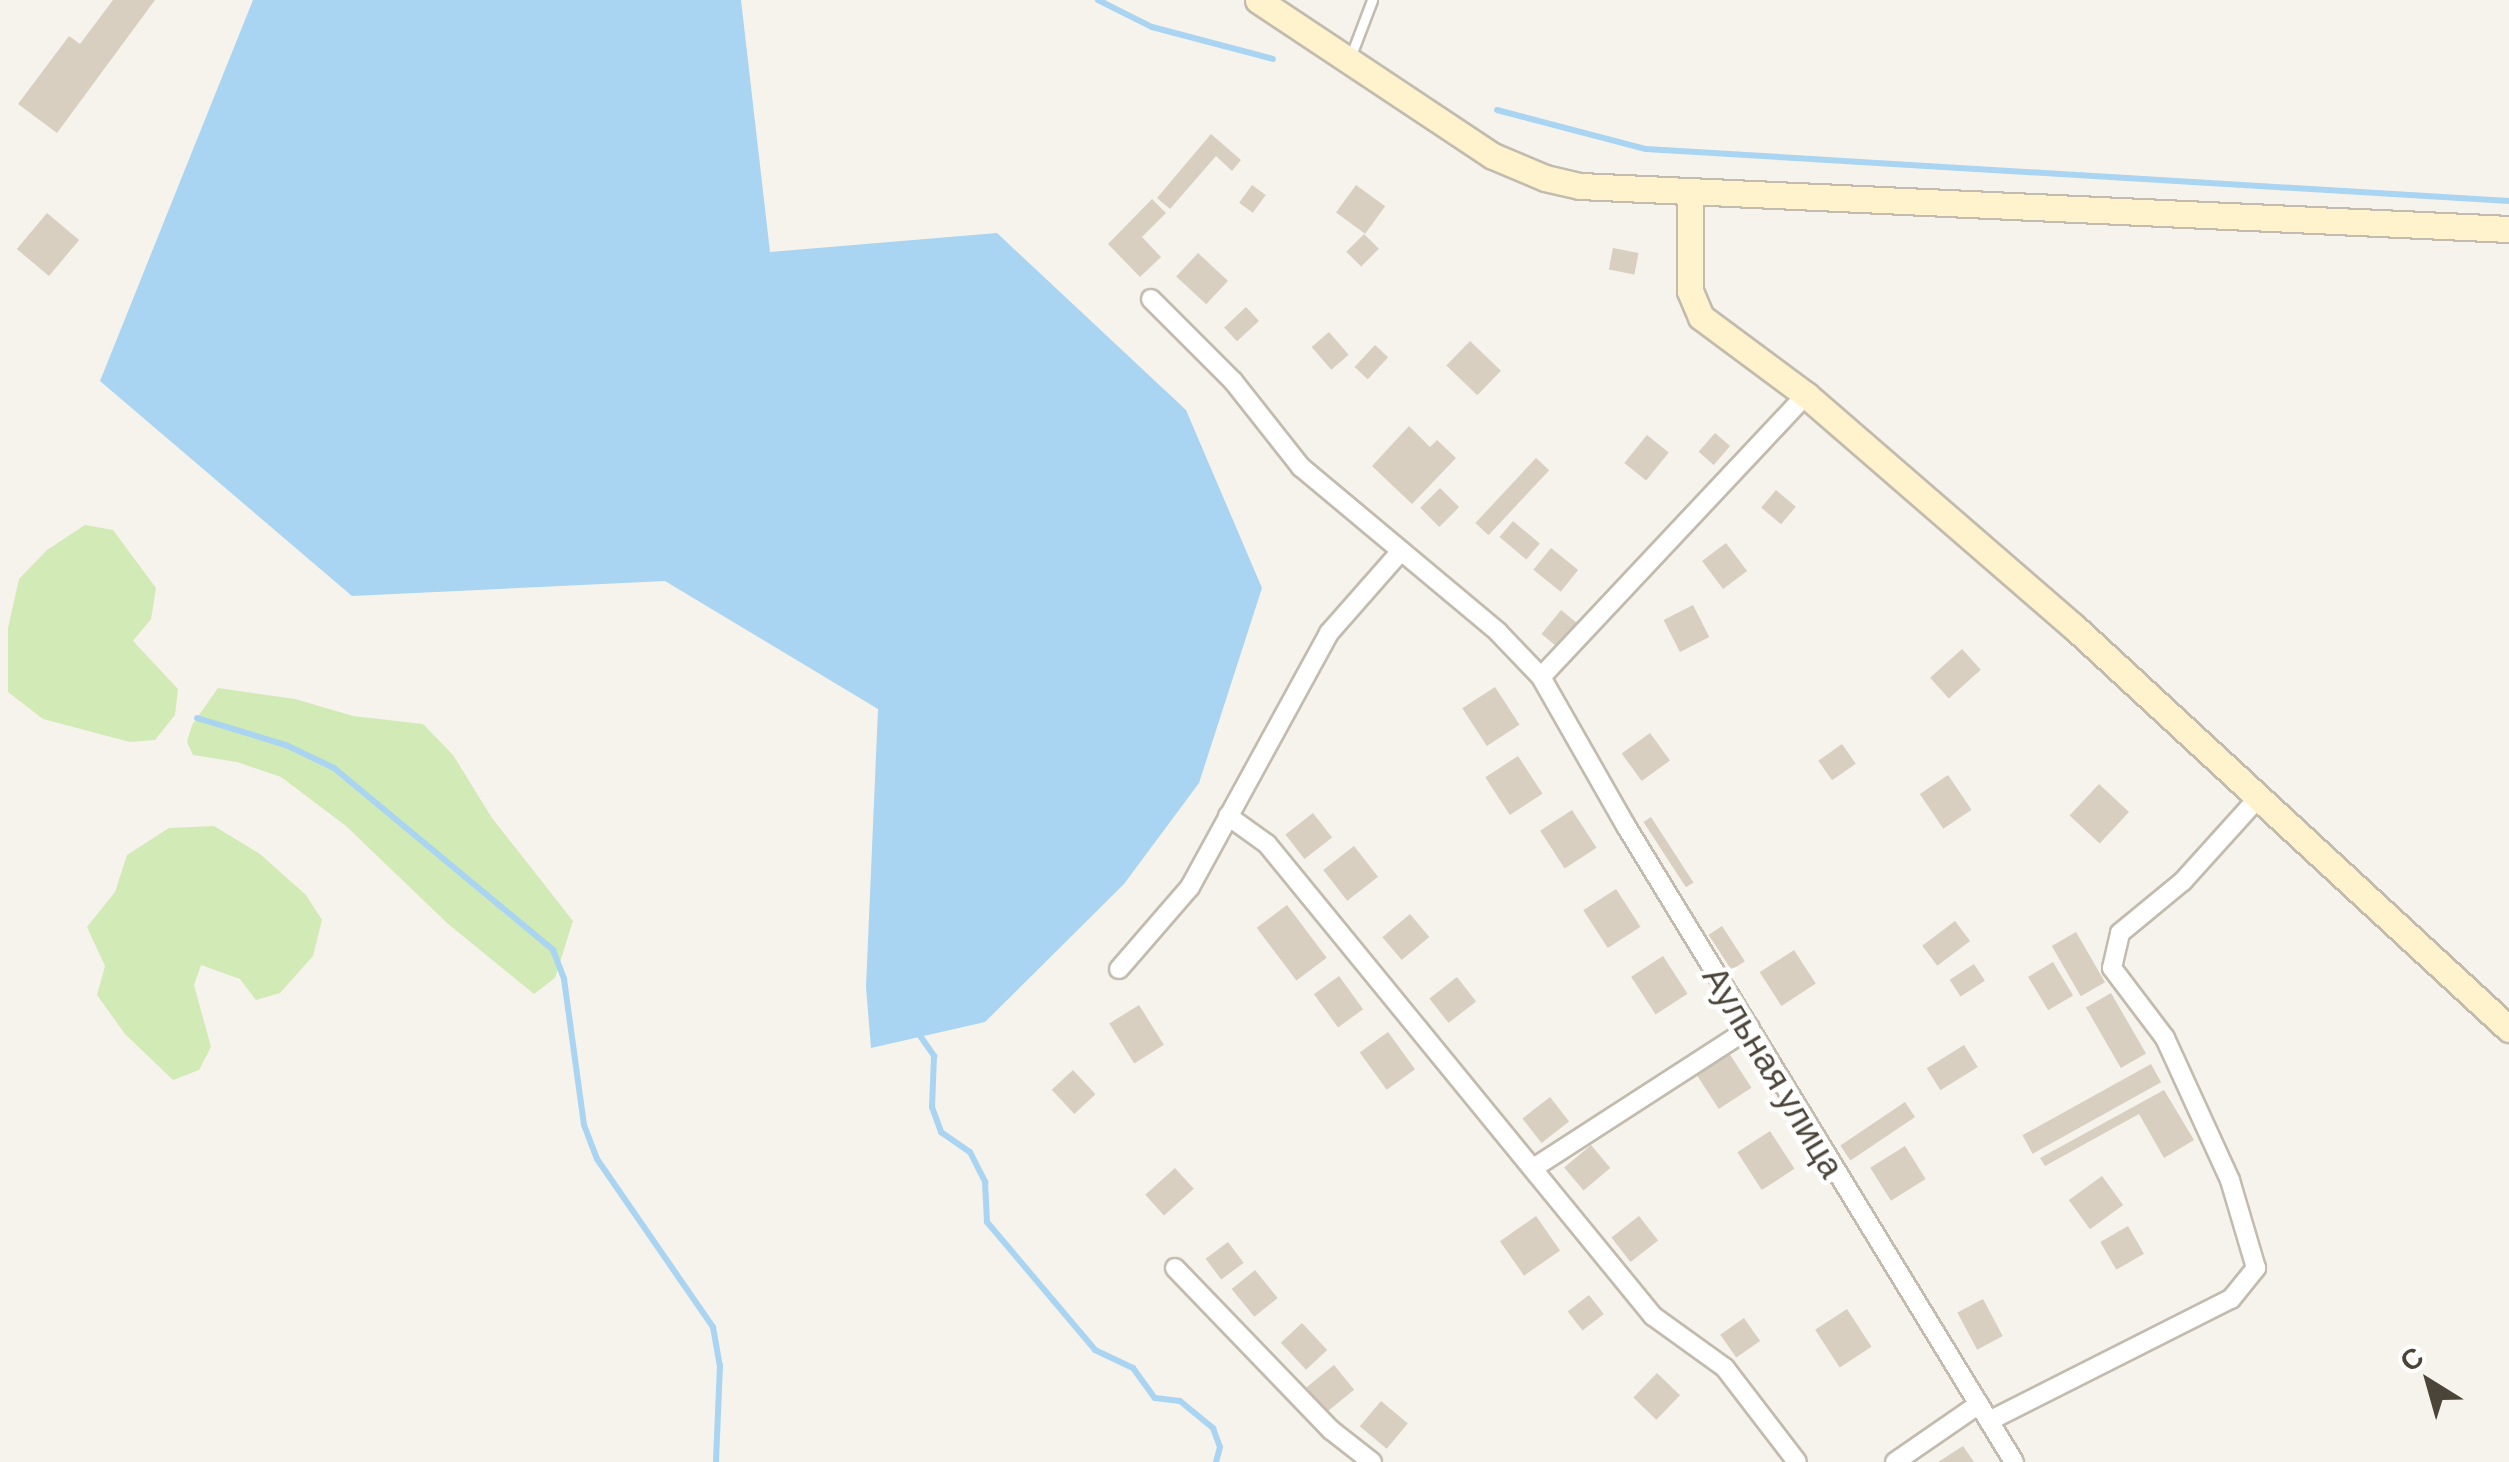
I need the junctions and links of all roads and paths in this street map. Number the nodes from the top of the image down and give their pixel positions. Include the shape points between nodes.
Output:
1 (1258, 0) edge
2 (1372, 0) edge
3 (1348, 62) junction
4 (1690, 192) junction
5 (2509, 229) edge
6 (1152, 300) dead end
7 (1806, 395) junction
8 (1402, 551) junction
9 (1541, 677) junction
10 (2258, 799) junction
11 (1228, 816) junction
12 (1119, 968) dead end
13 (1750, 1028) junction
14 (2509, 1030) edge
15 (1535, 1167) junction
16 (1175, 1268) dead end
17 (1978, 1404) junction
18 (1989, 1421) junction
19 (1372, 1462) edge
20 (1797, 1462) edge
21 (1895, 1462) edge
22 (2014, 1462) edge

1 - 3 main road
2 - 3 lane
3 - 4 main road via 1518,168 1580,186
4 - 5 main road
4 - 7 main road via 1693,304 1716,330
6 - 8 street, Аульная улица via 1233,381 1301,467
7 - 9 street
7 - 10 main road via 2073,626
8 - 9 street, Аульная улица
8 - 11 street via 1329,633
9 - 13 street, Аульная улица
10 - 14 main road
10 - 18 street via 2183,881 2120,933 2112,968 2165,1038 2230,1180 2256,1268 2231,1299
11 - 12 street via 1190,887
11 - 15 street via 1267,844
13 - 15 street
13 - 17 street, Аульная улица
15 - 20 street via 1652,1316 1724,1368
16 - 19 street via 1331,1430
17 - 18 street, Аульная улица
17 - 21 street
18 - 22 street, Аульная улица

